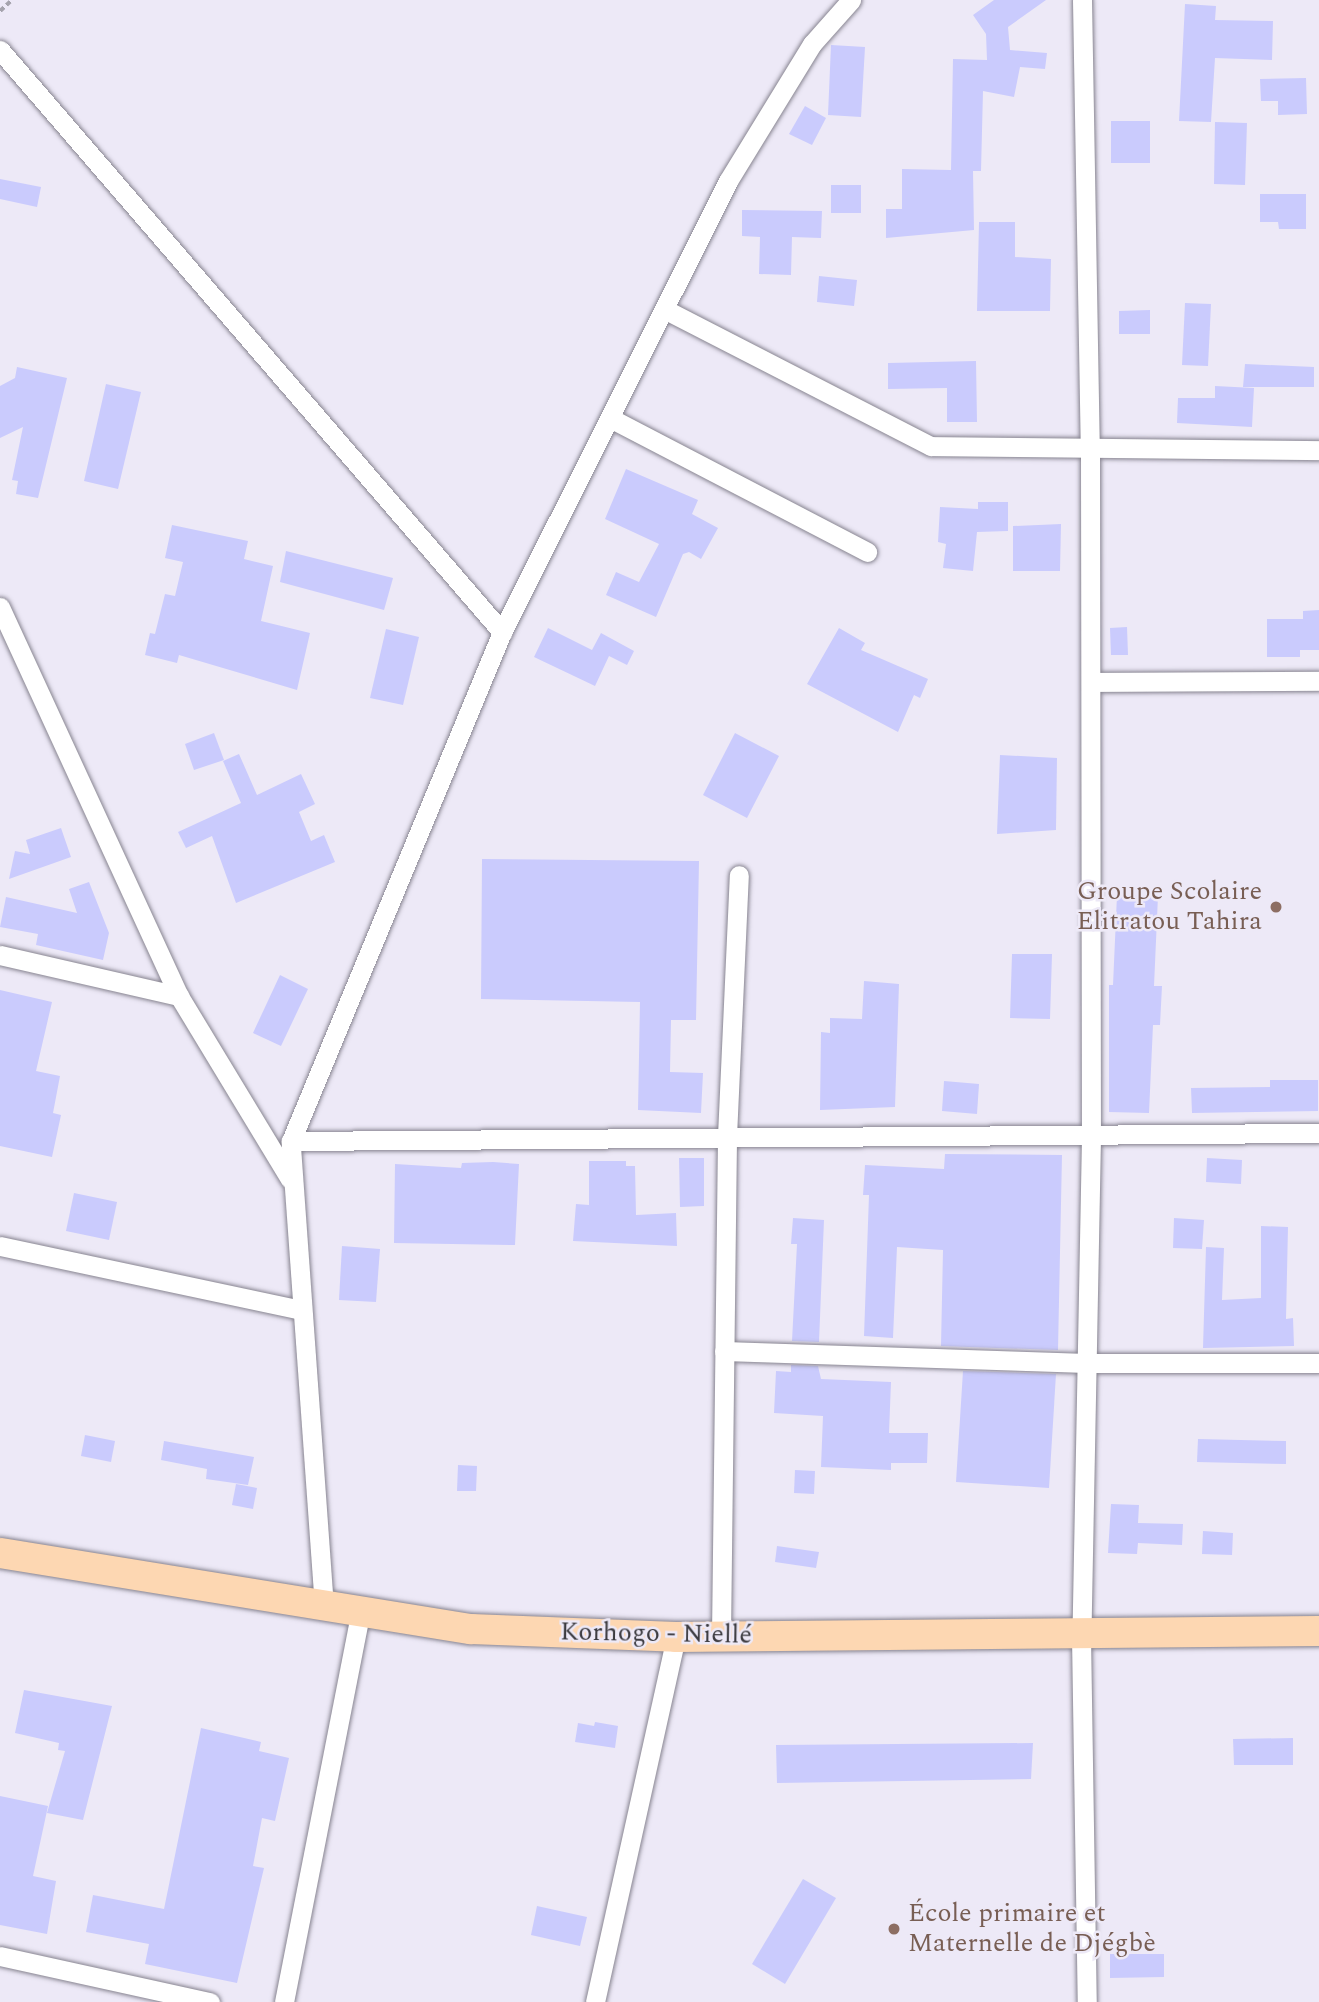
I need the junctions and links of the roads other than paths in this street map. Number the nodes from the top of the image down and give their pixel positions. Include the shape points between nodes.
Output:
1 (851, 0) edge
2 (1082, 0) edge
3 (0, 50) edge
4 (664, 309) junction
5 (610, 418) junction
6 (1319, 450) edge
7 (1090, 451) junction
8 (867, 552) dead end
9 (0, 607) edge
10 (502, 632) junction
11 (9, 639) edge
12 (1091, 681) junction
13 (1319, 681) edge
14 (739, 875) dead end
15 (0, 955) edge
16 (179, 996) junction
17 (1319, 1133) edge
18 (727, 1136) junction
19 (1091, 1137) junction
20 (291, 1141) junction
21 (290, 1179) junction
22 (0, 1246) edge
23 (300, 1310) junction
24 (724, 1351) junction
25 (1087, 1363) junction
26 (1319, 1363) edge
27 (0, 1553) edge
28 (324, 1606) junction
29 (361, 1610) junction
30 (1319, 1631) edge
31 (721, 1636) junction
32 (1081, 1636) junction
33 (676, 1637) junction
34 (0, 1956) edge
35 (210, 2002) edge
36 (284, 2002) edge
37 (596, 2002) edge
38 (1087, 2002) edge

1 - 4 street via 812,44 735,170
2 - 7 street
3 - 10 street
4 - 5 street
4 - 7 street via 931,446
5 - 8 street
5 - 10 street
6 - 7 street
7 - 12 street
9 - 11 street
10 - 20 street
11 - 16 street
12 - 13 street
12 - 19 street
14 - 18 street
15 - 16 street
16 - 21 street
17 - 19 street
18 - 19 street
18 - 20 street
18 - 24 street
19 - 25 street
20 - 21 street
21 - 23 street
22 - 23 street
23 - 28 street
24 - 25 street
24 - 31 street
25 - 26 street
25 - 32 street
27 - 28 main road, Korhogo - Niellé
28 - 29 main road, Korhogo - Niellé
29 - 33 main road, Korhogo - Niellé via 471,1629
29 - 36 street
30 - 32 main road, Korhogo - Niellé
31 - 32 main road, Korhogo - Niellé
31 - 33 main road, Korhogo - Niellé
32 - 38 street
33 - 37 street
34 - 35 street

